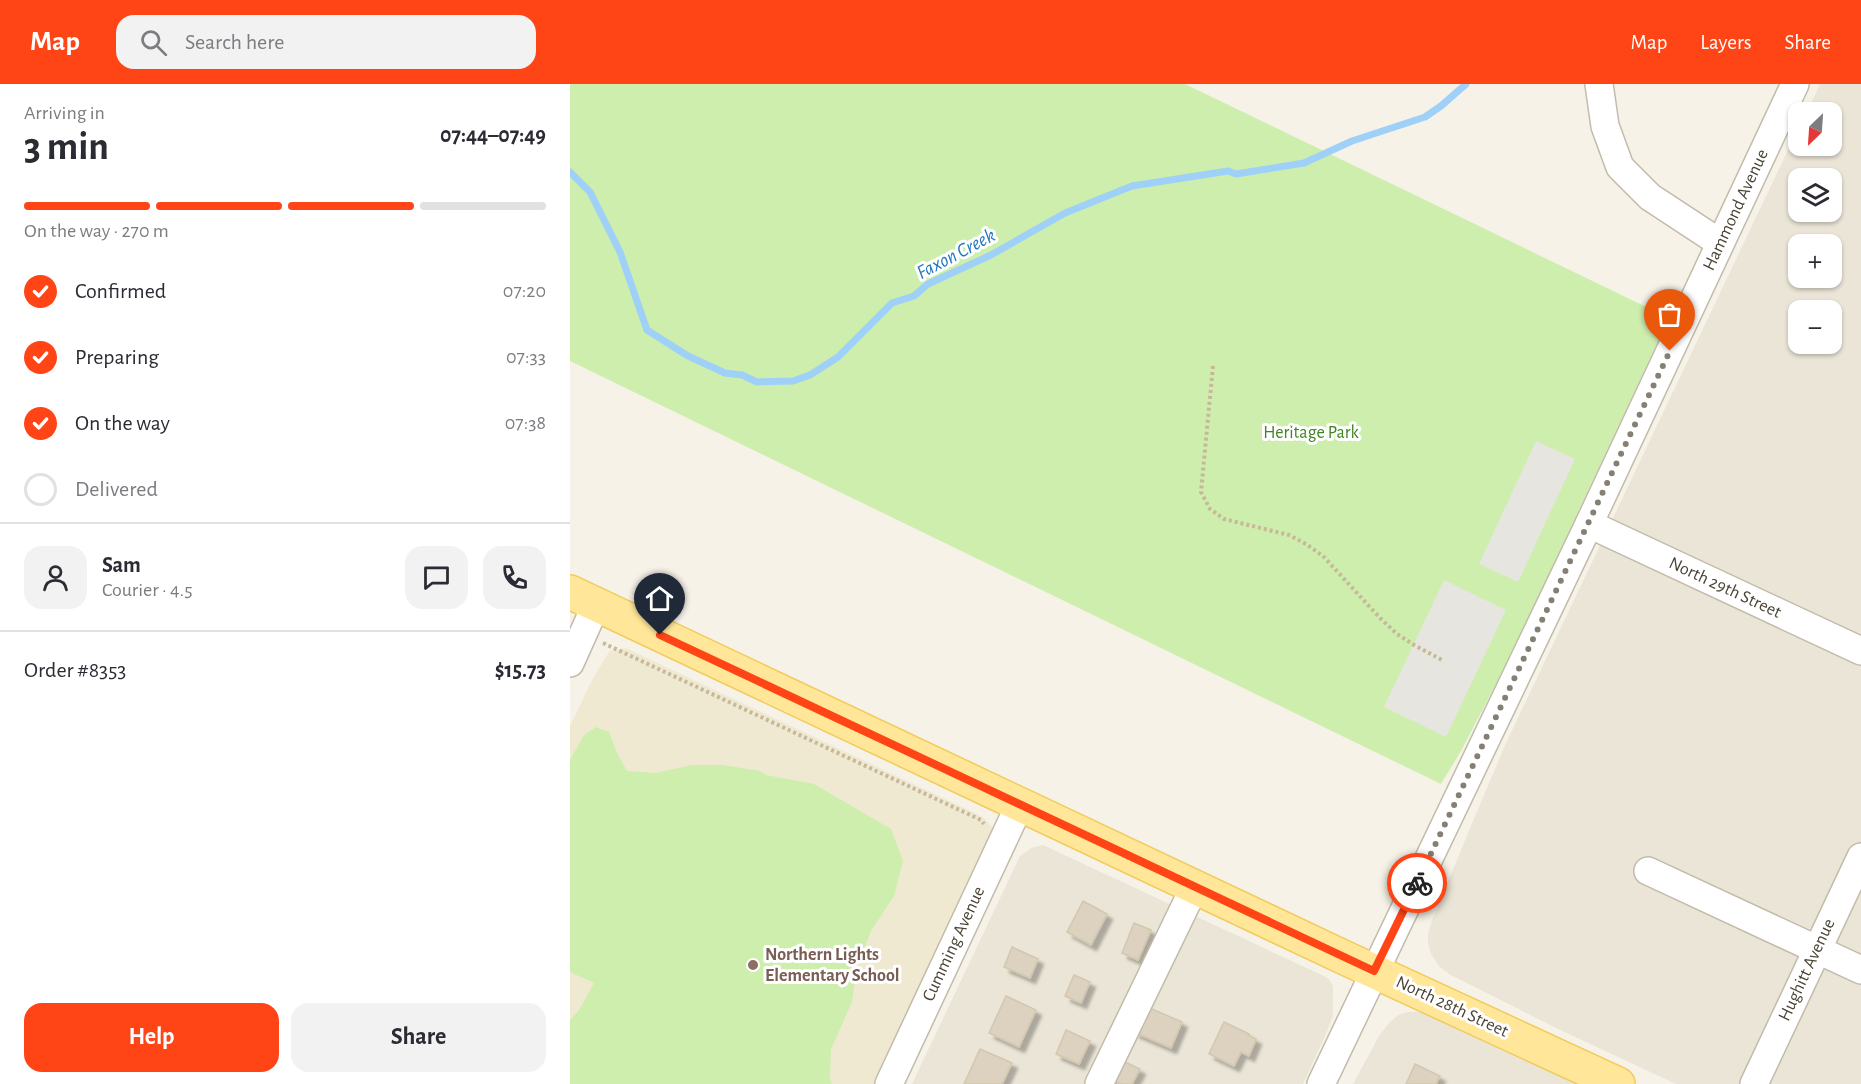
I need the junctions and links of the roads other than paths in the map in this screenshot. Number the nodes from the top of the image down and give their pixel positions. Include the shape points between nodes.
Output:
1 (1599, 84) edge
2 (1796, 84) edge
3 (1720, 243) junction
4 (1589, 524) junction
5 (583, 610) edge
6 (1861, 651) edge
7 (570, 663) edge
8 (1020, 804) junction
9 (1861, 857) edge
10 (1648, 871) dead end
11 (1195, 886) junction
12 (1817, 949) junction
13 (1861, 970) edge
14 (1374, 971) junction
15 (889, 1084) edge
16 (1099, 1084) edge
17 (1322, 1084) edge
18 (1618, 1084) edge
19 (1754, 1084) edge

1 - 3 street via 1605,126 1620,167 1650,197
2 - 3 street, Hammond Avenue
3 - 4 street, Hammond Avenue
4 - 6 street, North 29th Street
4 - 14 street, Hammond Avenue
5 - 7 street
5 - 8 main road, North 28th Street
8 - 11 main road, North 28th Street
8 - 15 street, Cumming Avenue
9 - 12 street, Hughitt Avenue
10 - 12 street
11 - 14 main road, North 28th Street
11 - 16 street
12 - 13 street
12 - 19 street, Hughitt Avenue
14 - 17 street, Hammond Avenue
14 - 18 main road, North 28th Street

